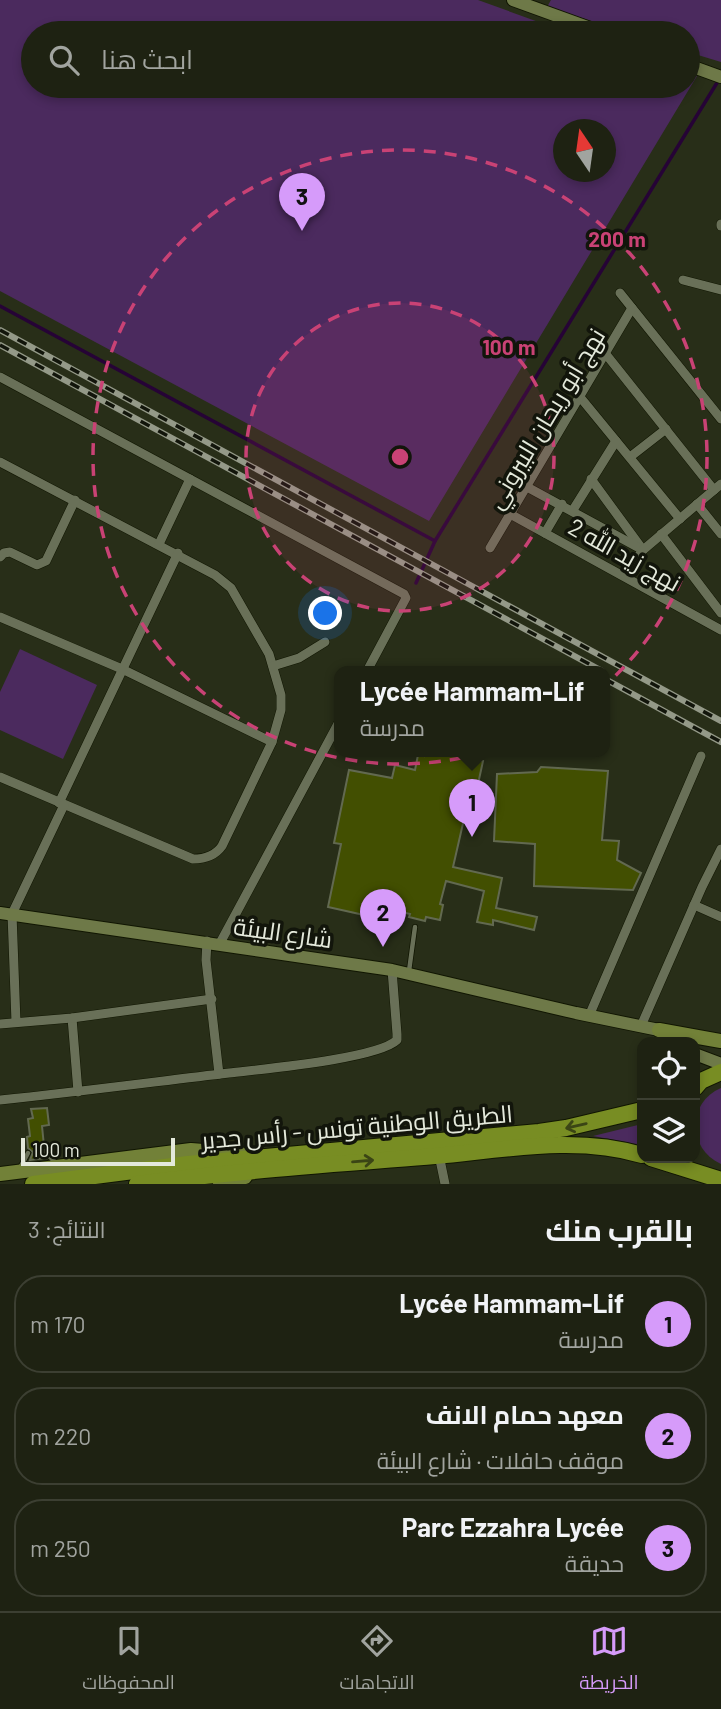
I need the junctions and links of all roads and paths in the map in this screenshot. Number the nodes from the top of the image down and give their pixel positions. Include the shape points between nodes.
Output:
1 (513, 0) edge
2 (571, 21) edge
3 (700, 70) edge
4 (721, 77) edge
5 (683, 280) dead end
6 (721, 290) edge
7 (620, 293) dead end
8 (632, 308) junction
9 (606, 353) junction
10 (0, 377) edge
11 (580, 397) junction
12 (721, 419) edge
13 (666, 429) junction
14 (616, 441) junction
15 (630, 457) junction
16 (0, 462) edge
17 (190, 479) junction
18 (591, 479) junction
19 (527, 486) junction
20 (718, 487) edge
21 (75, 500) junction
22 (697, 504) junction
23 (562, 505) junction
24 (573, 510) junction
25 (510, 514) junction
26 (680, 519) junction
27 (545, 533) junction
28 (661, 534) junction
29 (721, 534) edge
30 (159, 544) junction
31 (490, 548) dead end
32 (643, 550) junction
33 (178, 554) junction
34 (0, 558) edge
35 (625, 575) junction
36 (721, 613) edge
37 (0, 617) edge
38 (721, 630) edge
39 (325, 642) dead end
40 (273, 666) junction
41 (369, 666) edge
42 (122, 669) junction
43 (334, 731) edge
44 (272, 742) junction
45 (701, 757) dead end
46 (0, 777) edge
47 (62, 804) junction
48 (721, 849) edge
49 (694, 905) junction
50 (6, 913) edge
51 (721, 917) edge
52 (415, 927) dead end
53 (213, 943) junction
54 (392, 971) junction
55 (409, 975) junction
56 (212, 999) junction
57 (589, 1016) junction
58 (72, 1018) junction
59 (16, 1022) junction
60 (0, 1024) edge
61 (641, 1026) junction
62 (659, 1030) junction
63 (670, 1037) edge
64 (721, 1041) edge
65 (700, 1056) edge
66 (721, 1064) edge
67 (721, 1072) edge
68 (219, 1074) junction
69 (700, 1082) edge
70 (78, 1092) junction
71 (0, 1100) edge
72 (637, 1111) edge
73 (44, 1151) dead end
74 (28, 1153) dead end
75 (637, 1153) edge
76 (439, 1155) junction
77 (271, 1163) junction
78 (667, 1163) edge
79 (695, 1163) edge
80 (60, 1167) junction
81 (18, 1172) junction
82 (0, 1174) edge
83 (721, 1180) edge
84 (33, 1184) edge
85 (137, 1184) edge
86 (220, 1184) edge
87 (444, 1184) edge

1 - 2 main road
3 - 4 main road
5 - 6 street
7 - 8 street
8 - 9 street, نهج أبو ريحان البيروني
8 - 12 street
9 - 11 street, نهج أبو ريحان البيروني
9 - 13 street
10 - 17 street
11 - 14 street
11 - 19 street, نهج أبو ريحان البيروني
13 - 15 street
13 - 20 street
14 - 15 street
14 - 18 street
15 - 26 street
16 - 21 street
17 - 30 street
17 - 41 street via 405,595
18 - 24 street
18 - 32 street
19 - 23 street
19 - 25 street, نهج أبو ريحان البيروني
20 - 22 street
21 - 30 street
21 - 34 street via 46,561 37,565 10,552
22 - 26 street
22 - 29 street
23 - 24 street
23 - 27 street
24 - 32 street
25 - 27 street, نهج زيد الله 2
25 - 31 street, نهج أبو ريحان البيروني
26 - 28 street
27 - 35 street, نهج زيد الله 2
28 - 32 street
28 - 36 street
30 - 33 street
32 - 35 street
33 - 40 street via 231,589
33 - 42 street
35 - 38 street, نهج زيد الله 2
37 - 42 street
39 - 40 street via 299,658
40 - 44 street via 281,710
42 - 44 street
42 - 47 street
43 - 53 street
44 - 47 street via 222,846 203,859 193,859
45 - 57 street
46 - 47 street
47 - 50 street
48 - 49 street
49 - 51 street
49 - 61 street
50 - 53 main road, شارع البيئة
50 - 59 street
52 - 55 lane
53 - 54 main road, شارع البيئة
53 - 56 street via 206,960
54 - 55 main road, شارع البيئة
54 - 68 street via 397,1040 392,1044 329,1060
55 - 57 main road, شارع البيئة
56 - 58 street
56 - 68 street
57 - 61 main road, شارع البيئة
58 - 59 street
58 - 70 street
59 - 60 street
61 - 62 main road, شارع البيئة
62 - 63 main road, شارع البيئة
62 - 64 main road
65 - 66 main road
67 - 69 highway
68 - 70 street
70 - 71 street
72 -> 77 highway, الطريق الوطنية تونس - رأس جدير via 539,1132
73 - 80 lane
74 - 81 lane
75 - 76 highway, الطريق الوطنية تونس - رأس جدير via 580,1145
77 -> 76 highway, الطريق الوطنية تونس - رأس جدير
76 - 87 street
77 - 80 main road via 191,1150
77 - 84 highway, الطريق الوطنية تونس - رأس جدير
77 - 85 highway, الطريق الوطنية تونس - رأس جدير
77 - 86 main road
78 - 83 highway
79 - 83 highway
80 - 81 main road
81 - 82 main road

